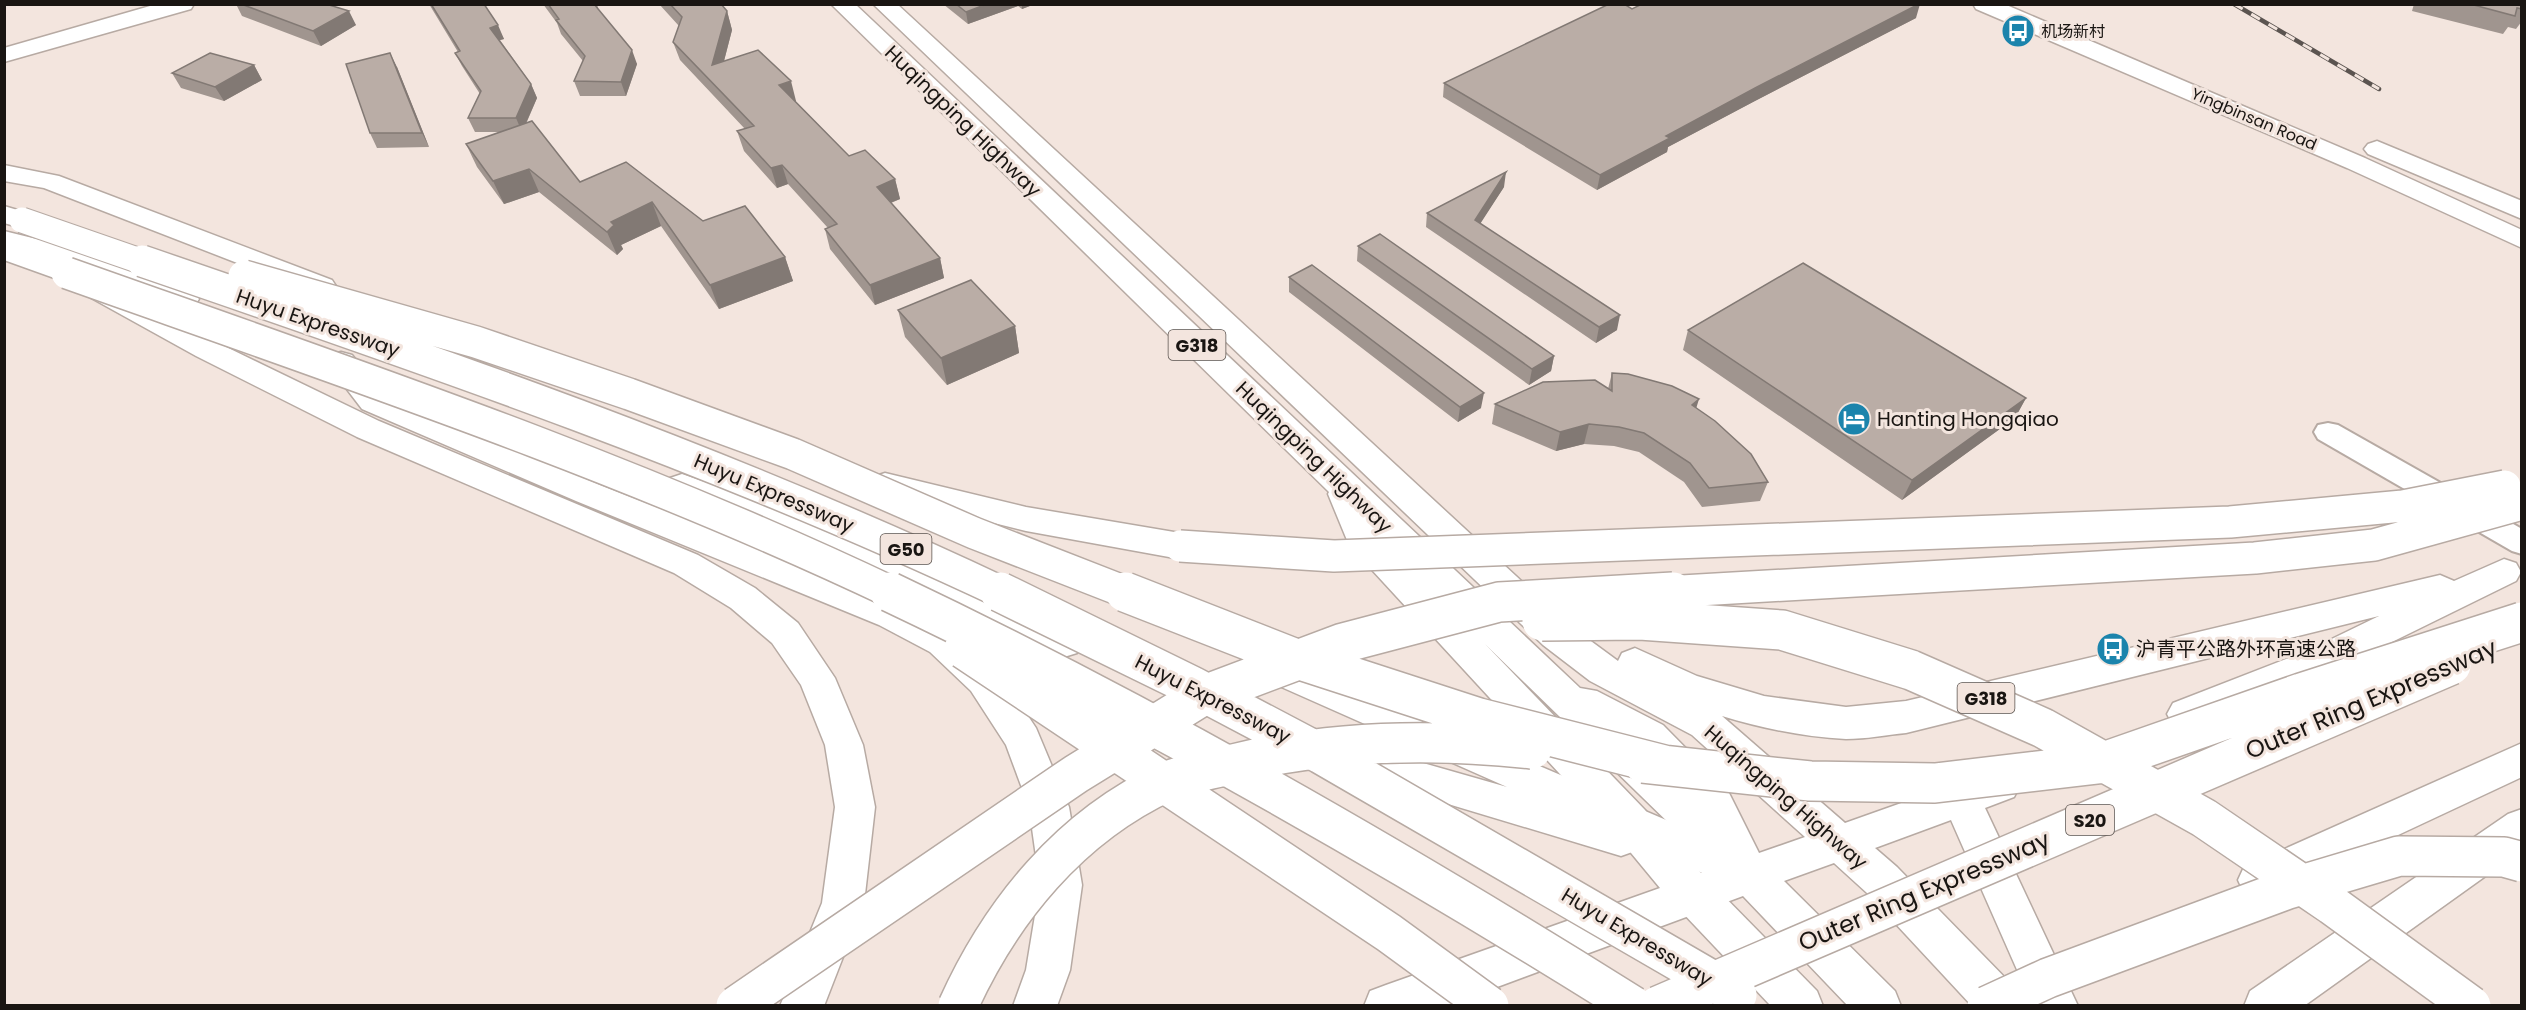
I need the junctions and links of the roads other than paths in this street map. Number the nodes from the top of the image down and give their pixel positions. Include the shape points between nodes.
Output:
1 (183, 4) edge
2 (842, 4) edge
3 (884, 4) edge
4 (1984, 4) edge
5 (2003, 4) edge
6 (2038, 4) edge
7 (4, 55) edge
8 (4, 173) edge
9 (10, 224) edge
10 (2519, 225) edge
11 (4, 251) edge
12 (67, 273) junction
13 (338, 358) junction
14 (2328, 432) dead end
15 (793, 454) junction
16 (1338, 481) junction
17 (2522, 482) edge
18 (2522, 504) edge
19 (2516, 560) edge
20 (1491, 574) junction
21 (855, 576) junction
22 (2522, 622) edge
23 (2522, 635) edge
24 (1343, 643) junction
25 (2522, 759) edge
26 (1664, 765) junction
27 (1961, 798) junction
28 (2522, 827) edge
29 (1639, 834) junction
30 (1839, 843) junction
31 (2522, 862) edge
32 (1749, 874) junction
33 (1694, 896) junction
34 (1389, 933) junction
35 (2052, 992) edge
36 (1747, 1002) edge
37 (736, 1005) edge
38 (802, 1005) edge
39 (958, 1005) edge
40 (1035, 1005) edge
41 (1386, 1005) edge
42 (1477, 1005) edge
43 (1489, 1005) edge
44 (1633, 1005) edge
45 (1658, 1005) edge
46 (1801, 1005) edge
47 (1879, 1005) edge
48 (1987, 1005) edge
49 (2002, 1005) edge
50 (2266, 1005) edge
51 (2471, 1005) edge

1 - 7 main road
2 - 16 main road, Huqingping Highway / G318
3 - 20 main road, Huqingping Highway / G318
4 - 10 main road, Yingbinsan Road via 2356,163
5 - 10 main road, Yingbinsan Road
6 - 10 main road, Yingbinsan Road
8 - 29 main road via 50,182 940,522
9 - 13 main road via 63,254
9 - 15 main road, bridge via 277,285 466,338
9 - 36 main road, Huyu Expressway / G50, bridge via 525,394 701,461 892,543 1074,628 1260,722 1478,843
11 - 12 main road, Huyu Expressway / G50
12 - 21 main road, Huyu Expressway / G50, bridge via 489,424 665,492
12 - 38 main road, bridge via 284,389 368,429 686,564 743,598 785,633 817,678 844,745 855,807 843,903
13 - 29 main road via 788,524 1257,729 1401,774
13 - 40 main road via 373,402 892,615 943,642 984,680 1023,739 1049,807 1058,863 1061,885 1048,970
14 - 19 street
15 - 17 main road, bridge via 899,489 1026,519 1180,546 1334,556 2230,522 2350,512 2476,494
15 - 26 main road, bridge via 974,532 1291,657 1479,718
16 - 29 main road via 1361,536
16 - 32 main road, Huqingping Highway / G318
18 - 24 main road, bridge via 2374,545 2255,558 1499,602
19 - 20 main road, Huqingping Highway / G318 via 1906,717 1848,723 1777,714 1714,698 1652,673
19 - 27 main road via 2320,661 2098,749
20 - 30 main road, Huqingping Highway / G318 via 1556,635 1603,670 1705,724
21 - 34 main road, bridge
21 - 44 main road, Huyu Expressway / G50, bridge via 1226,763 1442,886
22 - 26 main road, bridge via 2098,764 1935,783 1810,781
23 - 45 main road, Outer Ring Expressway / S20, bridge
24 - 37 main road, bridge via 1202,696 1076,774
24 - 51 main road, bridge via 1507,621 1640,620 1782,630 1911,670 2043,728 2204,818
25 - 35 main road, bridge
26 - 39 main road, bridge via 1474,742 1364,741 1242,761 1165,782 1107,816 1054,862 1011,912 971,972
27 - 30 main road
27 - 35 main road
28 - 50 main road
29 - 32 main road
29 - 33 main road
30 - 32 main road
30 - 49 main road, Huqingping Highway / G318 via 1882,880
31 - 35 main road, bridge via 2504,857 2399,856 2288,889
32 - 33 main road
32 - 47 main road, Huqingping Highway / G318
33 - 41 main road
33 - 46 main road
34 - 42 main road, bridge
34 - 43 main road, bridge
35 - 48 main road, bridge

